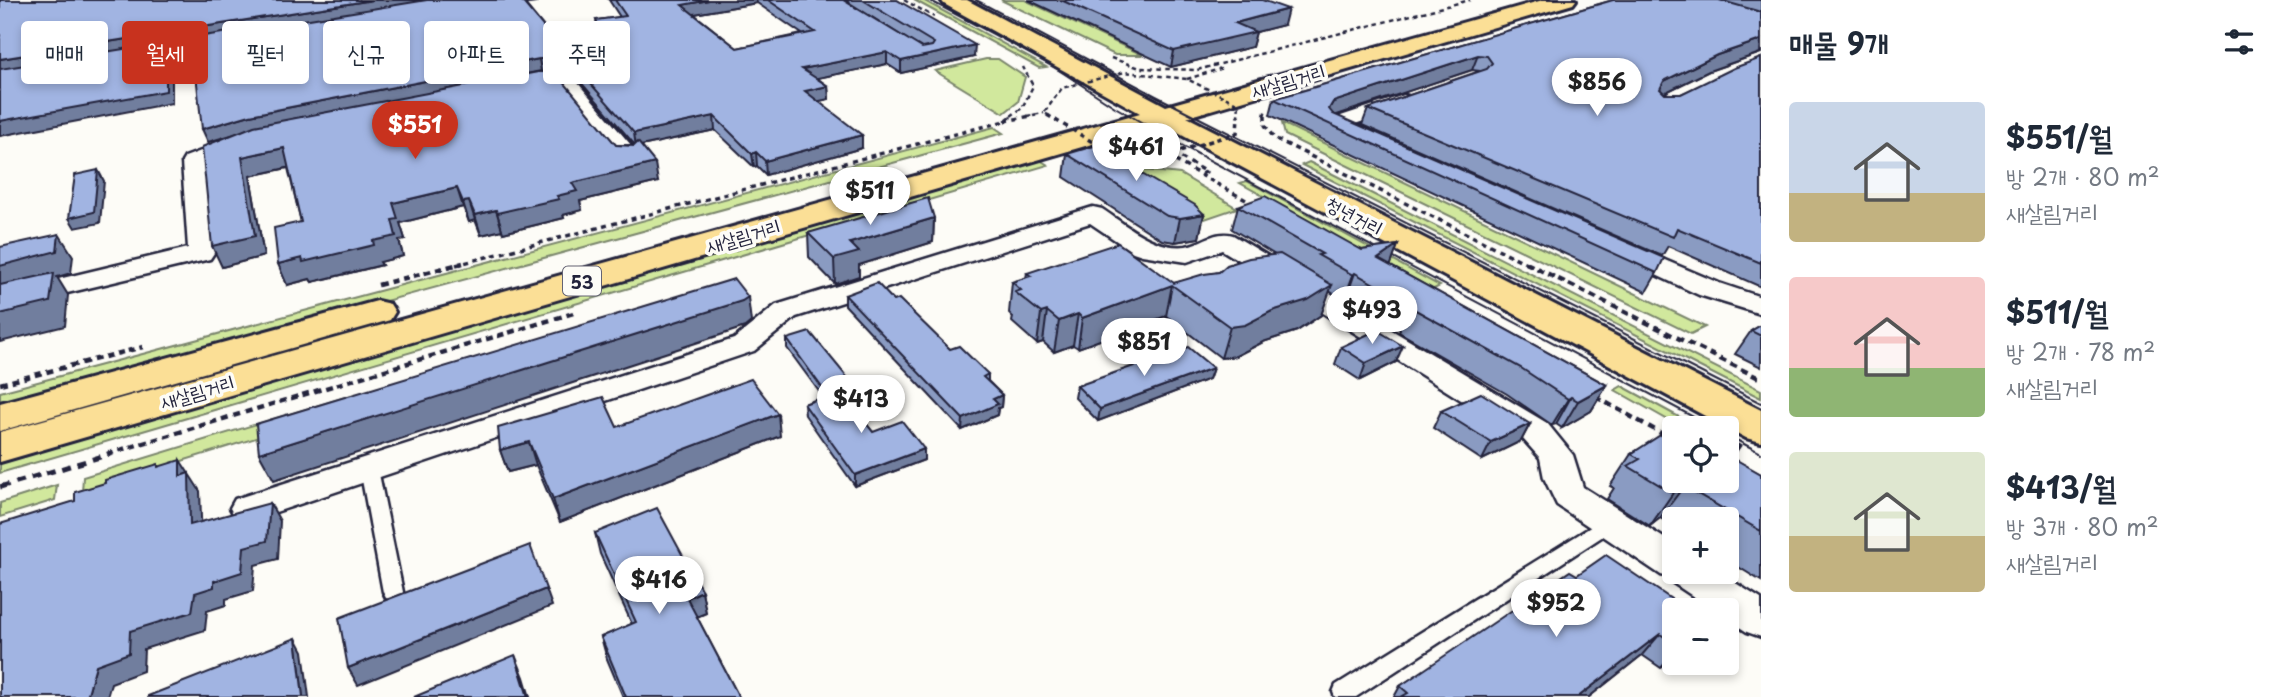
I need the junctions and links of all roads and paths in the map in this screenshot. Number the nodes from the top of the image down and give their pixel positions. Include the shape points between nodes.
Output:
1 (904, 0) edge
2 (1470, 0) edge
3 (1502, 0) edge
4 (1566, 0) edge
5 (944, 9) edge
6 (1103, 54) dead end
7 (1014, 62) dead end
8 (1216, 67) junction
9 (1187, 79) junction
10 (501, 89) edge
11 (1423, 95) edge
12 (1151, 108) junction
13 (1267, 108) dead end
14 (1045, 113) junction
15 (1005, 121) junction
16 (256, 137) edge
17 (1385, 146) edge
18 (1173, 153) junction
19 (1097, 156) edge
20 (629, 157) edge
21 (1201, 174) junction
22 (1260, 208) joint
23 (1597, 239) edge
24 (1224, 240) junction
25 (368, 288) dead end
26 (0, 301) edge
27 (1761, 306) edge
28 (588, 309) dead end
29 (146, 346) dead end
30 (1761, 379) edge
31 (0, 384) edge
32 (1589, 393) edge
33 (0, 417) edge
34 (1761, 428) edge
35 (1662, 434) edge
36 (0, 447) edge
37 (369, 469) junction
38 (0, 487) edge
39 (248, 508) edge
40 (1611, 522) junction
41 (1662, 555) edge
42 (1706, 584) edge
43 (393, 592) dead end
44 (1761, 620) edge
45 (1344, 692) dead end

1 - 5 path
2 - 8 path
3 - 12 main road, 새살림거리
4 - 12 main road, 새살림거리
5 - 12 main road, 청년거리
6 - 8 path via 1140,68 1184,71
7 - 15 path via 1030,73 1033,86 1022,108
8 - 9 path via 1220,69
9 - 14 path, bridge via 1125,72 1062,88
9 - 18 path, bridge via 1239,104 1237,133
10 - 20 street via 542,80 570,86
11 - 17 street via 1335,124
12 - 33 main road, 새살림거리 / 53
12 - 34 main road, 청년거리
12 - 36 main road, 새살림거리 / 53
13 - 30 path via 1263,118 1274,138
14 - 15 path
14 - 18 path, bridge via 1101,147
15 - 25 path
16 - 26 street via 193,162 201,253
18 - 21 path via 1206,172
19 - 21 path via 1174,160
21 - 22 path
22 - 24 street via 1205,228
23 - 27 street via 1709,289
24 - 37 street via 1187,254 1142,247 1093,214 786,311 744,345
24 - 40 street via 1535,431 1556,455 1570,496
28 - 38 path
29 - 31 path
32 - 35 path
37 - 39 street
37 - 43 lane
40 - 41 street
40 - 45 lane
42 - 44 street

